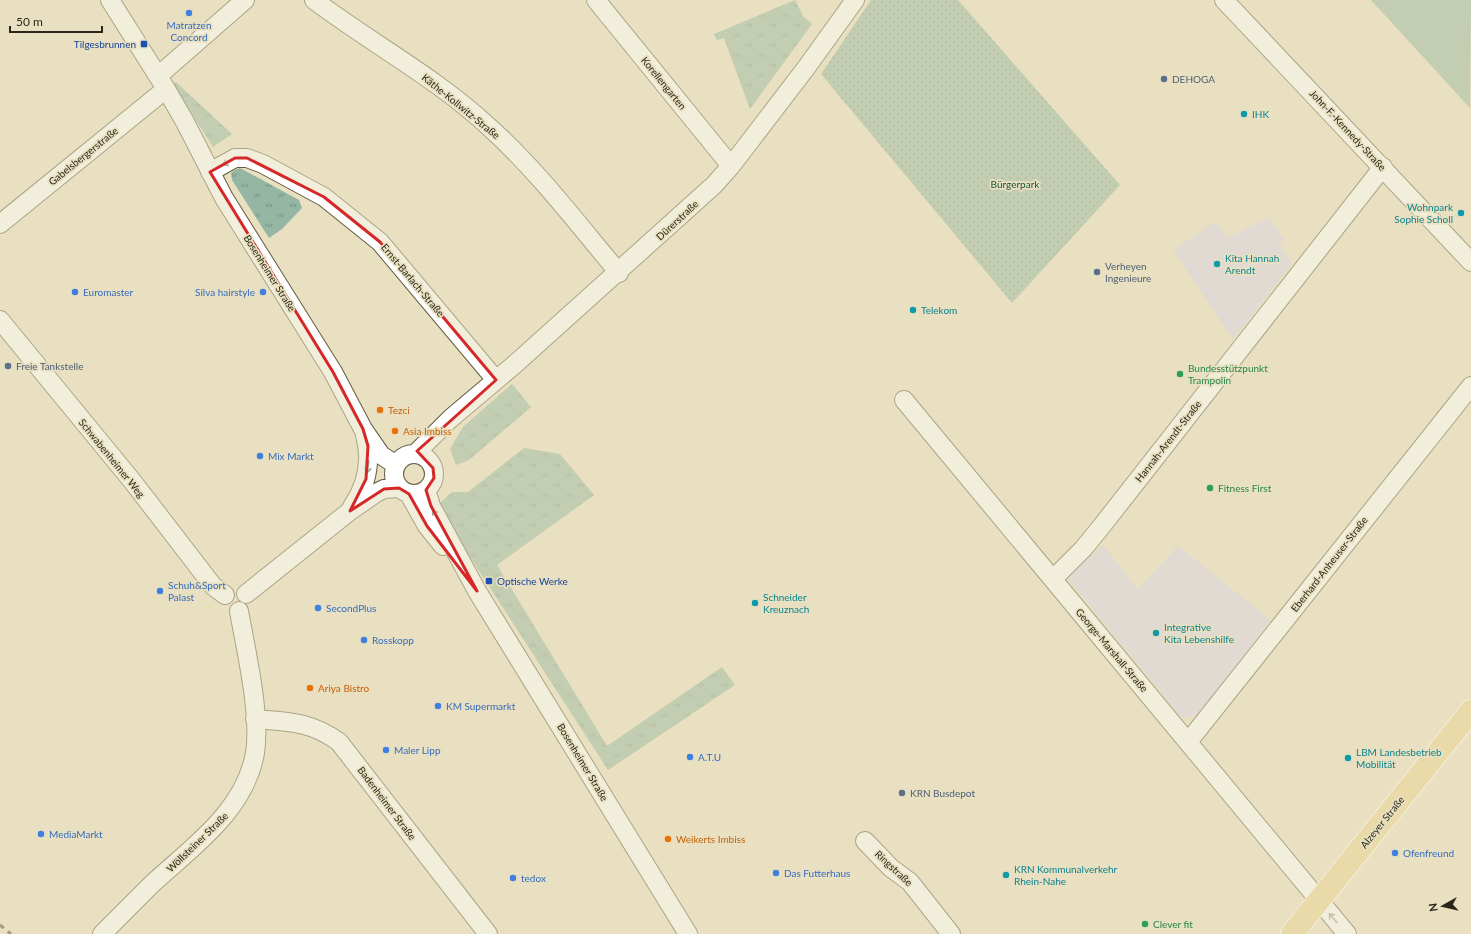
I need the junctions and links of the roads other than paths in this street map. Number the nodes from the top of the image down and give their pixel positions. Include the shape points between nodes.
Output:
1 (97, 0) edge
2 (110, 0) edge
3 (244, 0) edge
4 (314, 0) edge
5 (596, 0) edge
6 (855, 0) edge
7 (1224, 0) edge
8 (160, 87) junction
9 (731, 166) junction
10 (1383, 167) junction
11 (210, 172) junction
12 (0, 224) edge
13 (1471, 262) edge
14 (618, 273) junction
15 (0, 320) edge
16 (333, 372) junction
17 (496, 380) junction
18 (1471, 386) edge
19 (904, 400) dead end
20 (363, 429) junction
21 (406, 470) junction
22 (426, 490) junction
23 (354, 504) junction
24 (1053, 579) junction
25 (477, 591) junction
26 (246, 594) junction
27 (225, 595) junction
28 (239, 611) junction
29 (1471, 711) edge
30 (255, 719) junction
31 (1188, 742) junction
32 (865, 841) dead end
33 (1318, 901) junction
34 (102, 934) edge
35 (488, 934) edge
36 (688, 934) edge
37 (952, 934) edge
38 (1292, 934) edge
39 (1347, 934) edge

1 - 8 street, Bosenheimer Straße
2 - 8 street, Bosenheimer Straße
3 - 8 street, Gabelsbergerstraße
4 - 14 street, Käthe-Kollwitz-Straße via 449,94 487,125 535,174
5 - 9 street, Korellengarten
6 - 9 street, Dürerstraße
7 - 10 street, John-F.-Kennedy-Straße
8 - 11 street, Bosenheimer Straße via 185,122
8 - 12 street, Gabelsbergerstraße
9 - 14 street, Dürerstraße
10 - 13 street, John-F.-Kennedy-Straße
10 - 24 street, Hannah-Arendt-Straße via 1083,549
11 - 16 street, Bosenheimer Straße
17 -> 11 street, Ernst-Barlach-Straße via 380,242 324,197 247,158 235,158
14 - 17 street, Dürerstraße
15 - 27 street, Schwabenheimer Weg via 133,482 213,586
16 - 20 street, Bosenheimer Straße
16 - 21 street, Bosenheimer Straße
17 - 21 street, Dürerstraße via 464,407
18 - 31 street, Eberhard-Anheuser-Straße
19 - 24 street, George-Marshall-Straße
20 - 21 street, Bosenheimer Straße via 381,455
20 -> 23 street via 369,458 366,479
21 - 22 street via 421,493
21 - 22 street via 433,468 434,478
21 - 23 street via 388,488
21 - 25 street, Bosenheimer Straße via 427,526
25 -> 22 street, Bosenheimer Straße via 431,506
23 - 26 street
24 - 31 street, George-Marshall-Straße
25 - 36 street, Bosenheimer Straße
26 - 27 street via 234,588
26 - 28 street via 246,604
27 - 28 street via 224,602 228,609
28 - 30 street, Wöllsteiner Straße
29 - 33 main road, Alzeyer Straße
30 - 34 street, Wöllsteiner Straße via 255,752 247,780 231,808
30 - 35 street, Badenheimer Straße via 302,723 322,730 339,742
31 - 33 street, George-Marshall-Straße
32 - 37 street, Ringstraße via 891,868 910,882
33 - 38 main road, Alzeyer Straße
39 -> 33 street, George-Marshall-Straße

